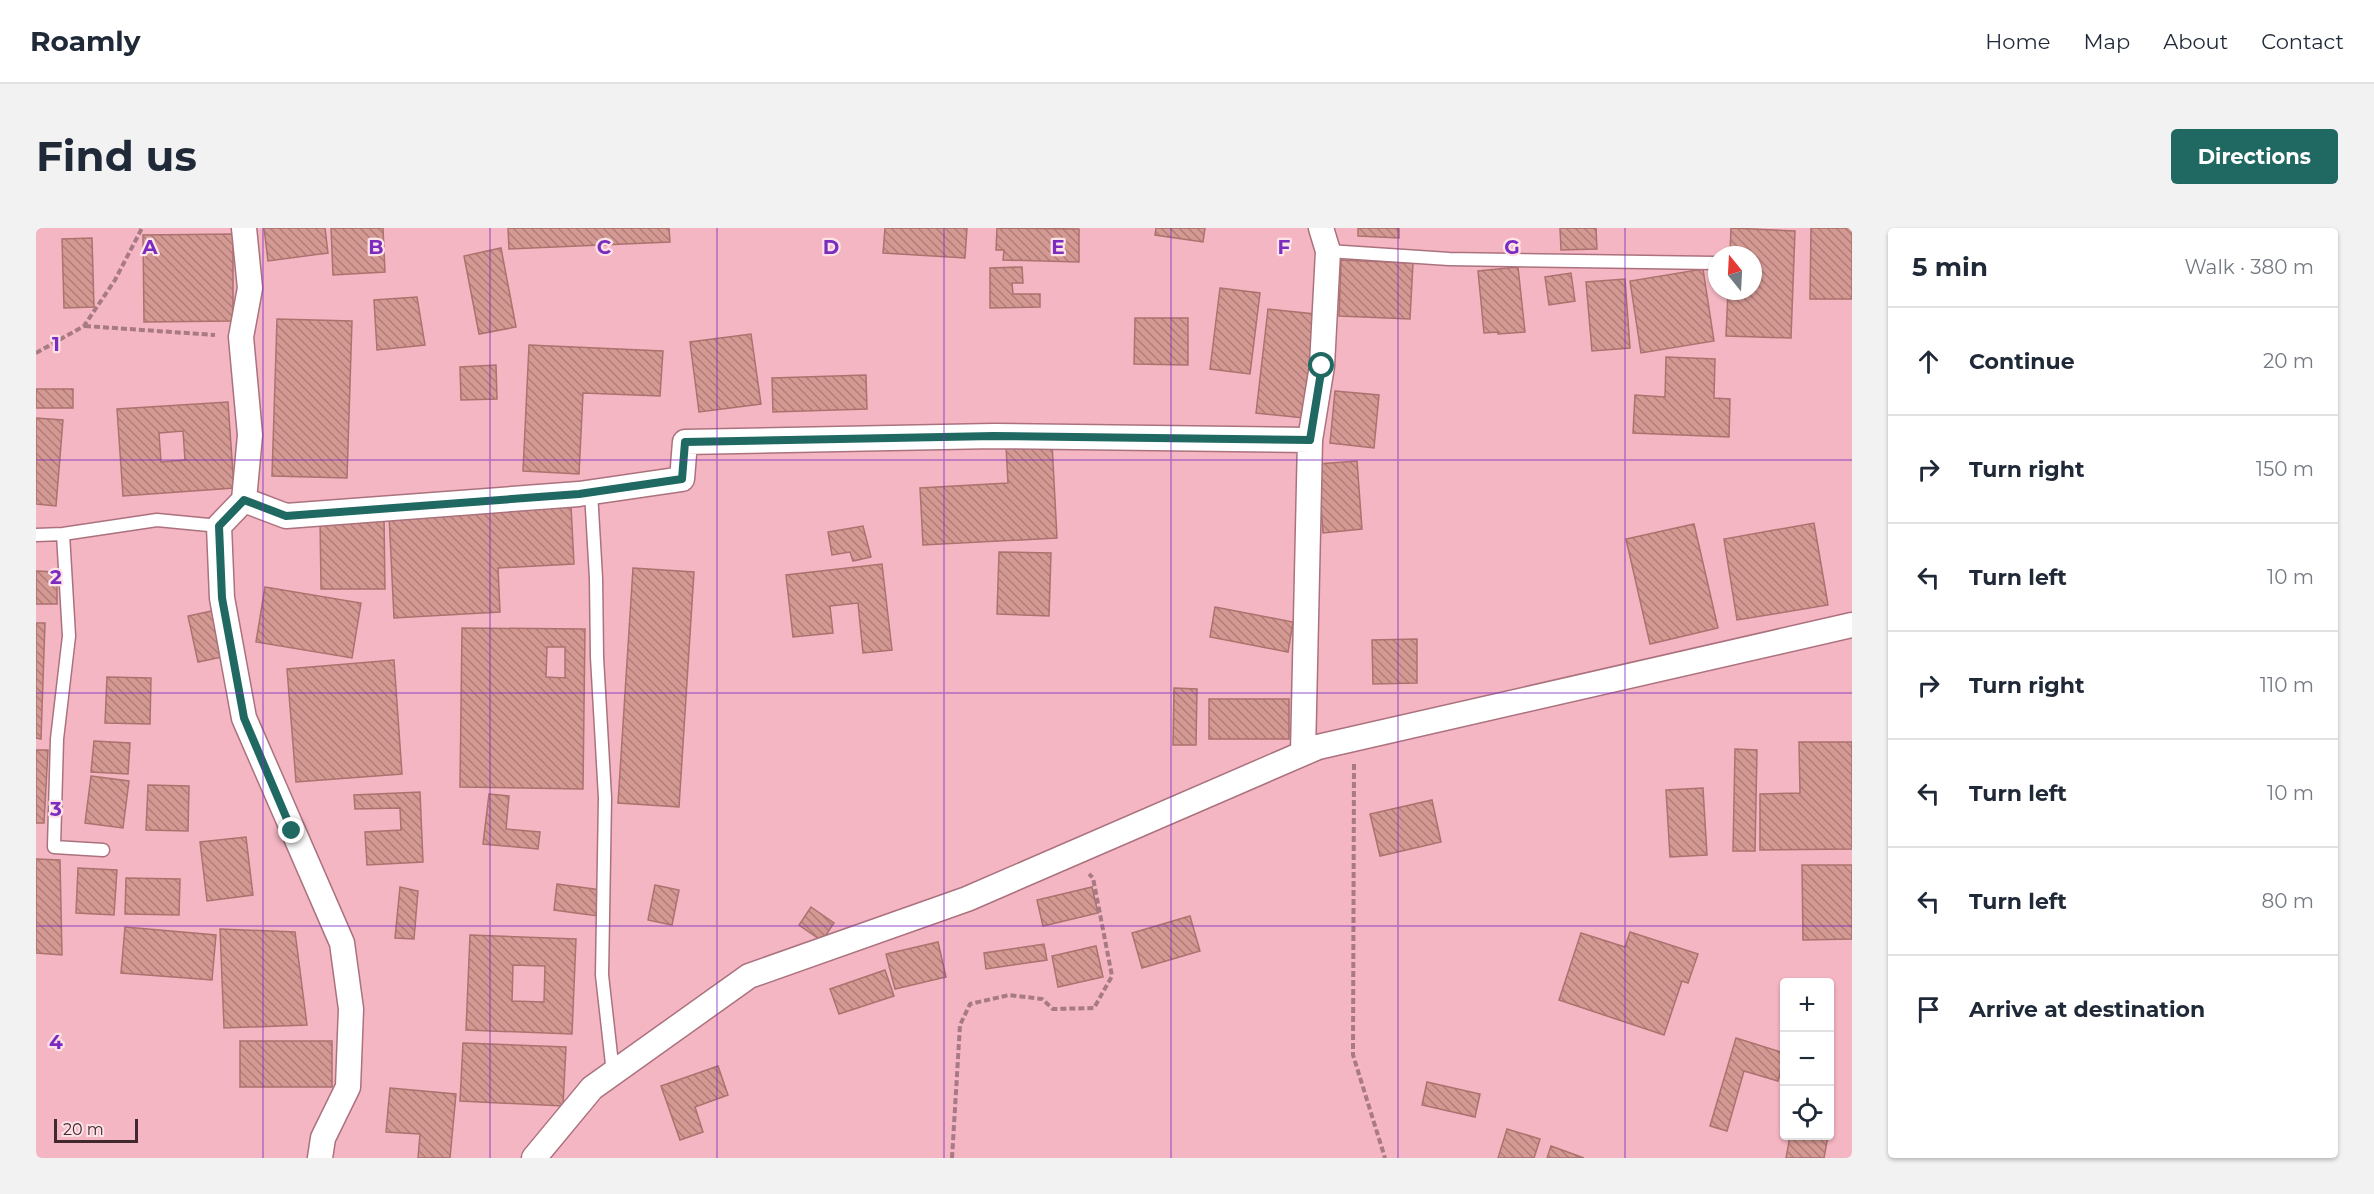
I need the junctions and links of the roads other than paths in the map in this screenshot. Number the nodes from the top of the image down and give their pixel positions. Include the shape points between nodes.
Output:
1 (244, 228) edge
2 (1321, 228) edge
3 (1328, 251) junction
4 (1708, 263) edge
5 (1310, 440) junction
6 (591, 492) junction
7 (244, 500) junction
8 (219, 526) junction
9 (63, 534) junction
10 (36, 535) edge
11 (1852, 625) edge
12 (1303, 753) junction
13 (103, 850) dead end
14 (613, 1073) junction
15 (320, 1158) edge
16 (534, 1158) edge

1 - 7 street via 249,288 241,337 250,435
2 - 3 street
3 - 4 lane via 1449,259
3 - 5 street via 1322,366
5 - 6 street via 994,436 685,442 682,479
5 - 12 street
6 - 7 street via 286,516
6 - 14 lane via 605,798 602,975
7 - 8 street
8 - 9 lane via 157,519
8 - 15 street via 222,598 244,718 342,943 351,1009 348,1087 323,1138
9 - 10 lane
9 - 13 lane via 69,636 57,739 54,848
11 - 12 street
12 - 14 street via 967,899 749,976
14 - 16 street via 592,1088

